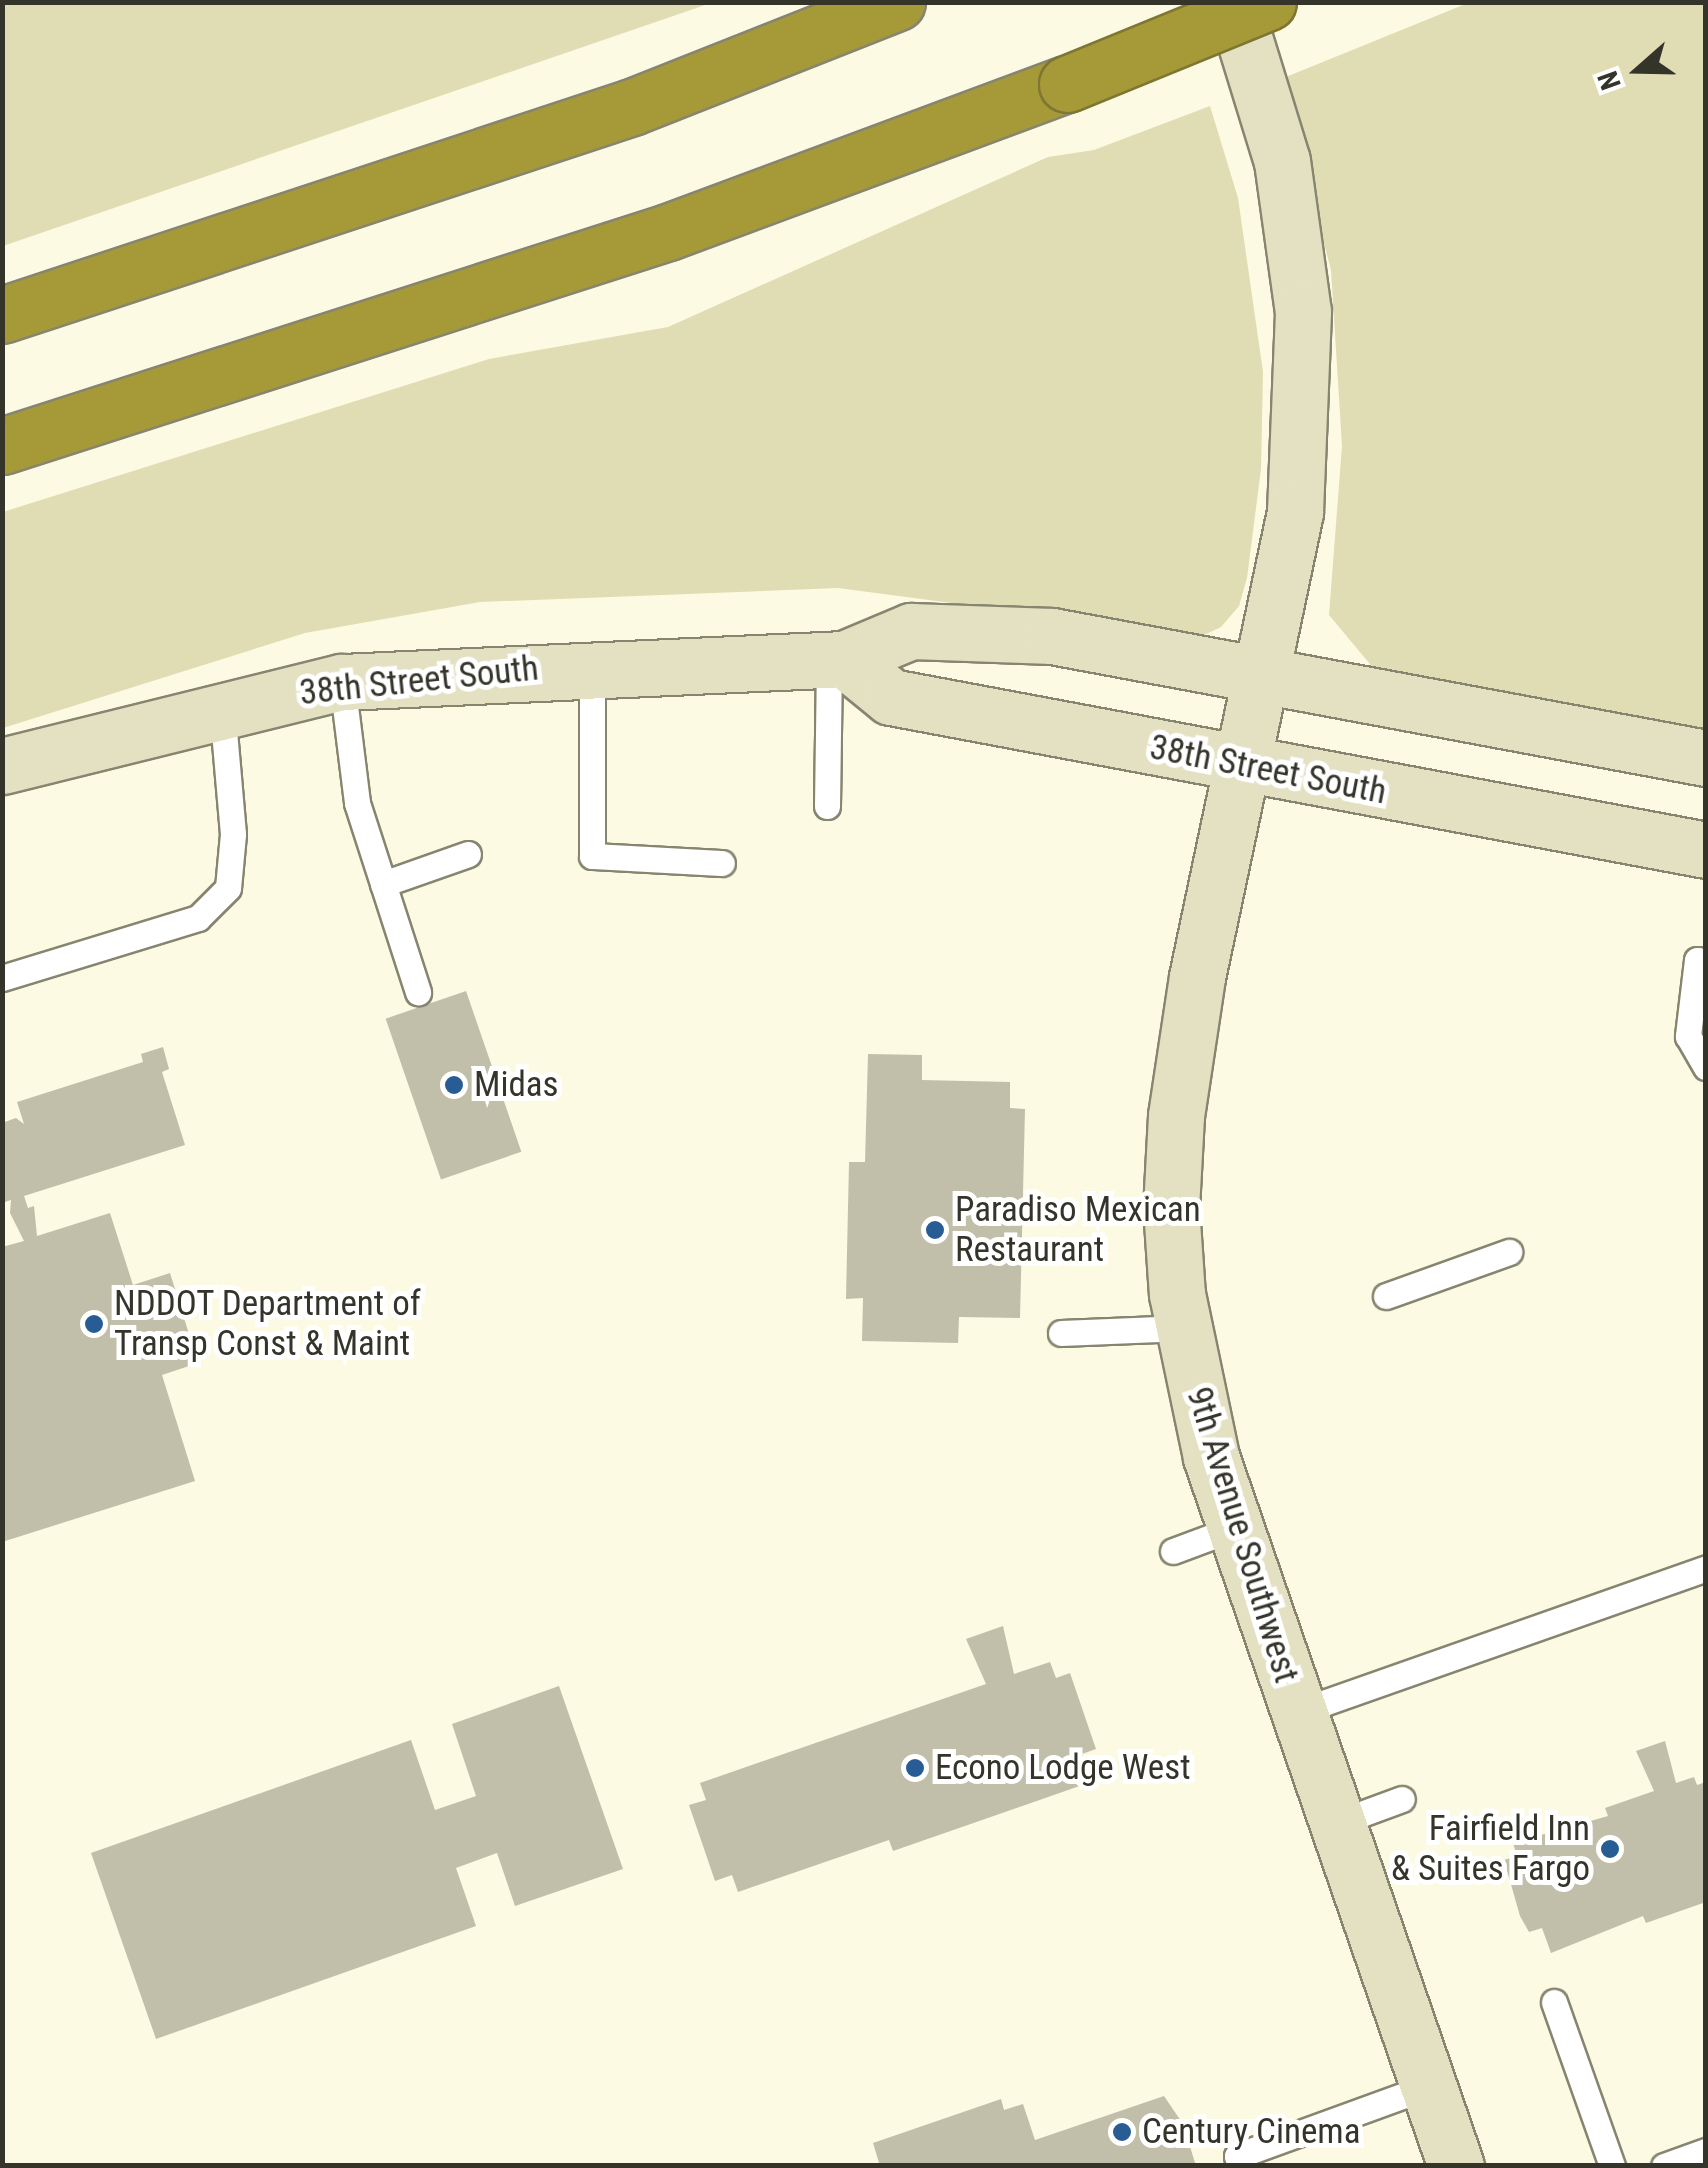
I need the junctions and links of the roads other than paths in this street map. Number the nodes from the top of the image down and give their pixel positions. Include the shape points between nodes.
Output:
1 (896, 2) edge
2 (1233, 2) edge
3 (1268, 2) edge
4 (2, 315) edge
5 (2, 446) edge
6 (837, 658) junction
7 (592, 666) junction
8 (1260, 676) junction
9 (342, 682) junction
10 (222, 707) junction
11 (1706, 758) edge
12 (1242, 765) junction
13 (2, 766) edge
14 (828, 806) dead end
15 (1706, 850) edge
16 (468, 854) dead end
17 (722, 862) dead end
18 (383, 884) junction
19 (1706, 962) edge
20 (2, 978) edge
21 (418, 992) dead end
22 (1706, 1067) edge
23 (1508, 1252) dead end
24 (1386, 1296) dead end
25 (1184, 1328) junction
26 (1061, 1333) dead end
27 (1235, 1528) junction
28 (1173, 1550) dead end
29 (1706, 1568) edge
30 (1298, 1712) junction
31 (1402, 1799) dead end
32 (1336, 1823) junction
33 (1554, 2002) dead end
34 (1428, 2086) junction
35 (1706, 2150) edge
36 (1240, 2166) edge
37 (1456, 2166) edge
38 (1612, 2166) edge
39 (1664, 2166) edge

1 - 4 highway via 632,107
2 - 8 street, 9th Avenue Southwest via 1282,160 1302,312 1295,512
3 - 5 highway, bridge via 668,232
6 - 7 street, 38th Street South
6 - 8 street, 38th Street South via 910,630 1052,636
6 - 12 street, 38th Street South via 891,698
6 - 14 lane
7 - 9 street, 38th Street South
7 - 17 lane via 592,856
8 - 11 street, 38th Street South
8 - 12 street, 9th Avenue Southwest
9 - 10 street, 38th Street South
9 - 18 lane via 357,803
10 - 13 street, 38th Street South
10 - 20 lane via 233,834 228,888 198,918
12 - 15 street, 38th Street South
12 - 25 street, 9th Avenue Southwest via 1176,1116 1171,1207
16 - 18 lane
18 - 21 lane
19 - 22 lane via 1696,960 1688,1036
23 - 24 lane
25 - 26 lane
25 - 27 street, 9th Avenue Southwest via 1211,1457
27 - 28 lane
27 - 30 street, 9th Avenue Southwest
29 - 30 lane
30 - 32 street, 9th Avenue Southwest
31 - 32 lane
32 - 34 street, 9th Avenue Southwest
33 - 38 lane
34 - 36 lane via 1236,2156
34 - 37 street, 9th Avenue Southwest
35 - 39 lane

